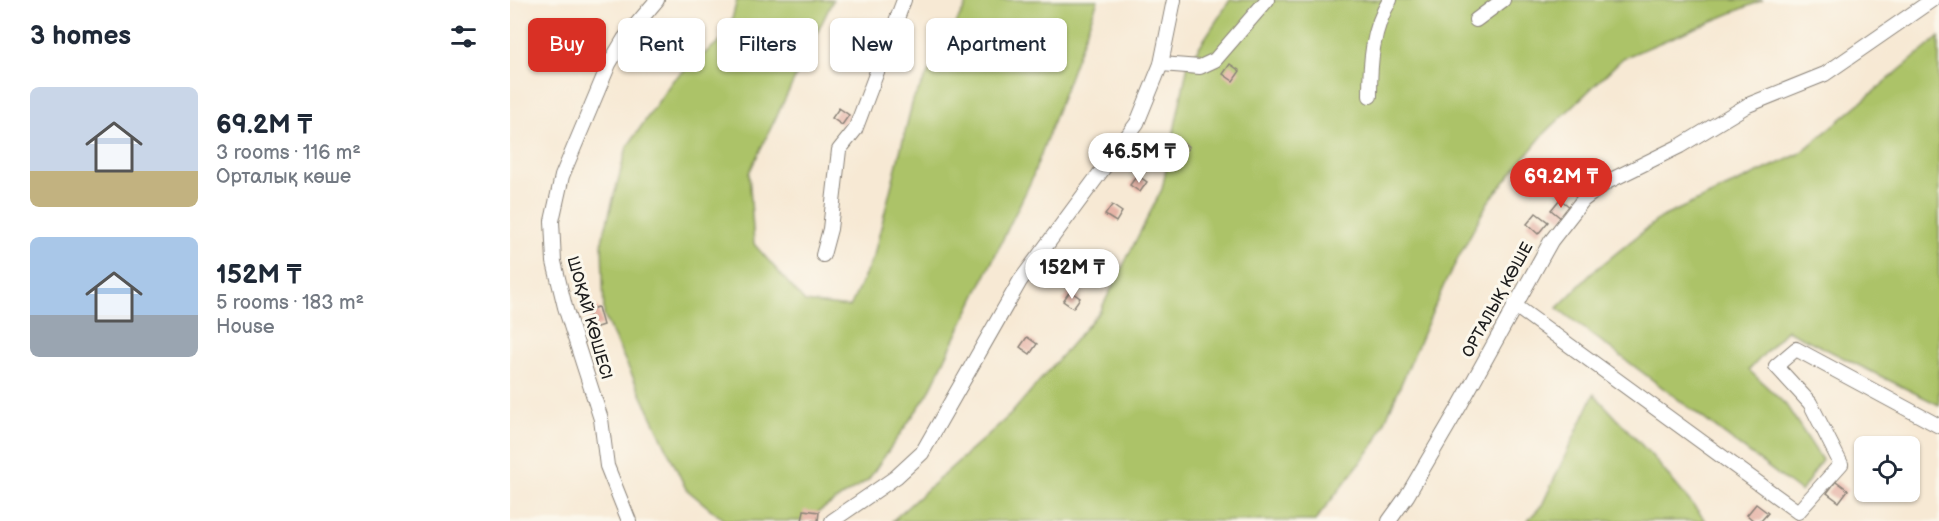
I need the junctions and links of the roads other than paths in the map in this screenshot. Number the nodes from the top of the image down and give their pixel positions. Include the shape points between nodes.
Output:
1 (657, 0) edge
2 (904, 0) edge
3 (1174, 0) edge
4 (1267, 0) edge
5 (1390, 0) edge
6 (1503, 0) edge
7 (1932, 0) edge
8 (1476, 20) dead end
9 (1161, 64) junction
10 (1370, 96) dead end
11 (824, 255) dead end
12 (1514, 305) junction
13 (1939, 426) edge
14 (629, 521) edge
15 (832, 521) edge
16 (1389, 521) edge

1 - 14 street, ШОҚАЙ КӨШЕСІ via 609,64 562,176 552,221 554,262 565,307 602,419 607,466
2 - 11 street via 855,130 839,150
3 - 9 street
4 - 9 street via 1215,60 1200,67
5 - 10 street via 1376,34
6 - 8 street
7 - 12 street, ОРТАЛЫҚ КӨШЕ via 1826,74 1748,105 1680,146 1607,182 1567,218
9 - 15 street via 1137,123 1020,282 922,453 896,477
12 - 13 street via 1798,512 1841,464 1810,403 1776,366 1796,349
12 - 16 street, ОРТАЛЫҚ КӨШЕ via 1432,454

